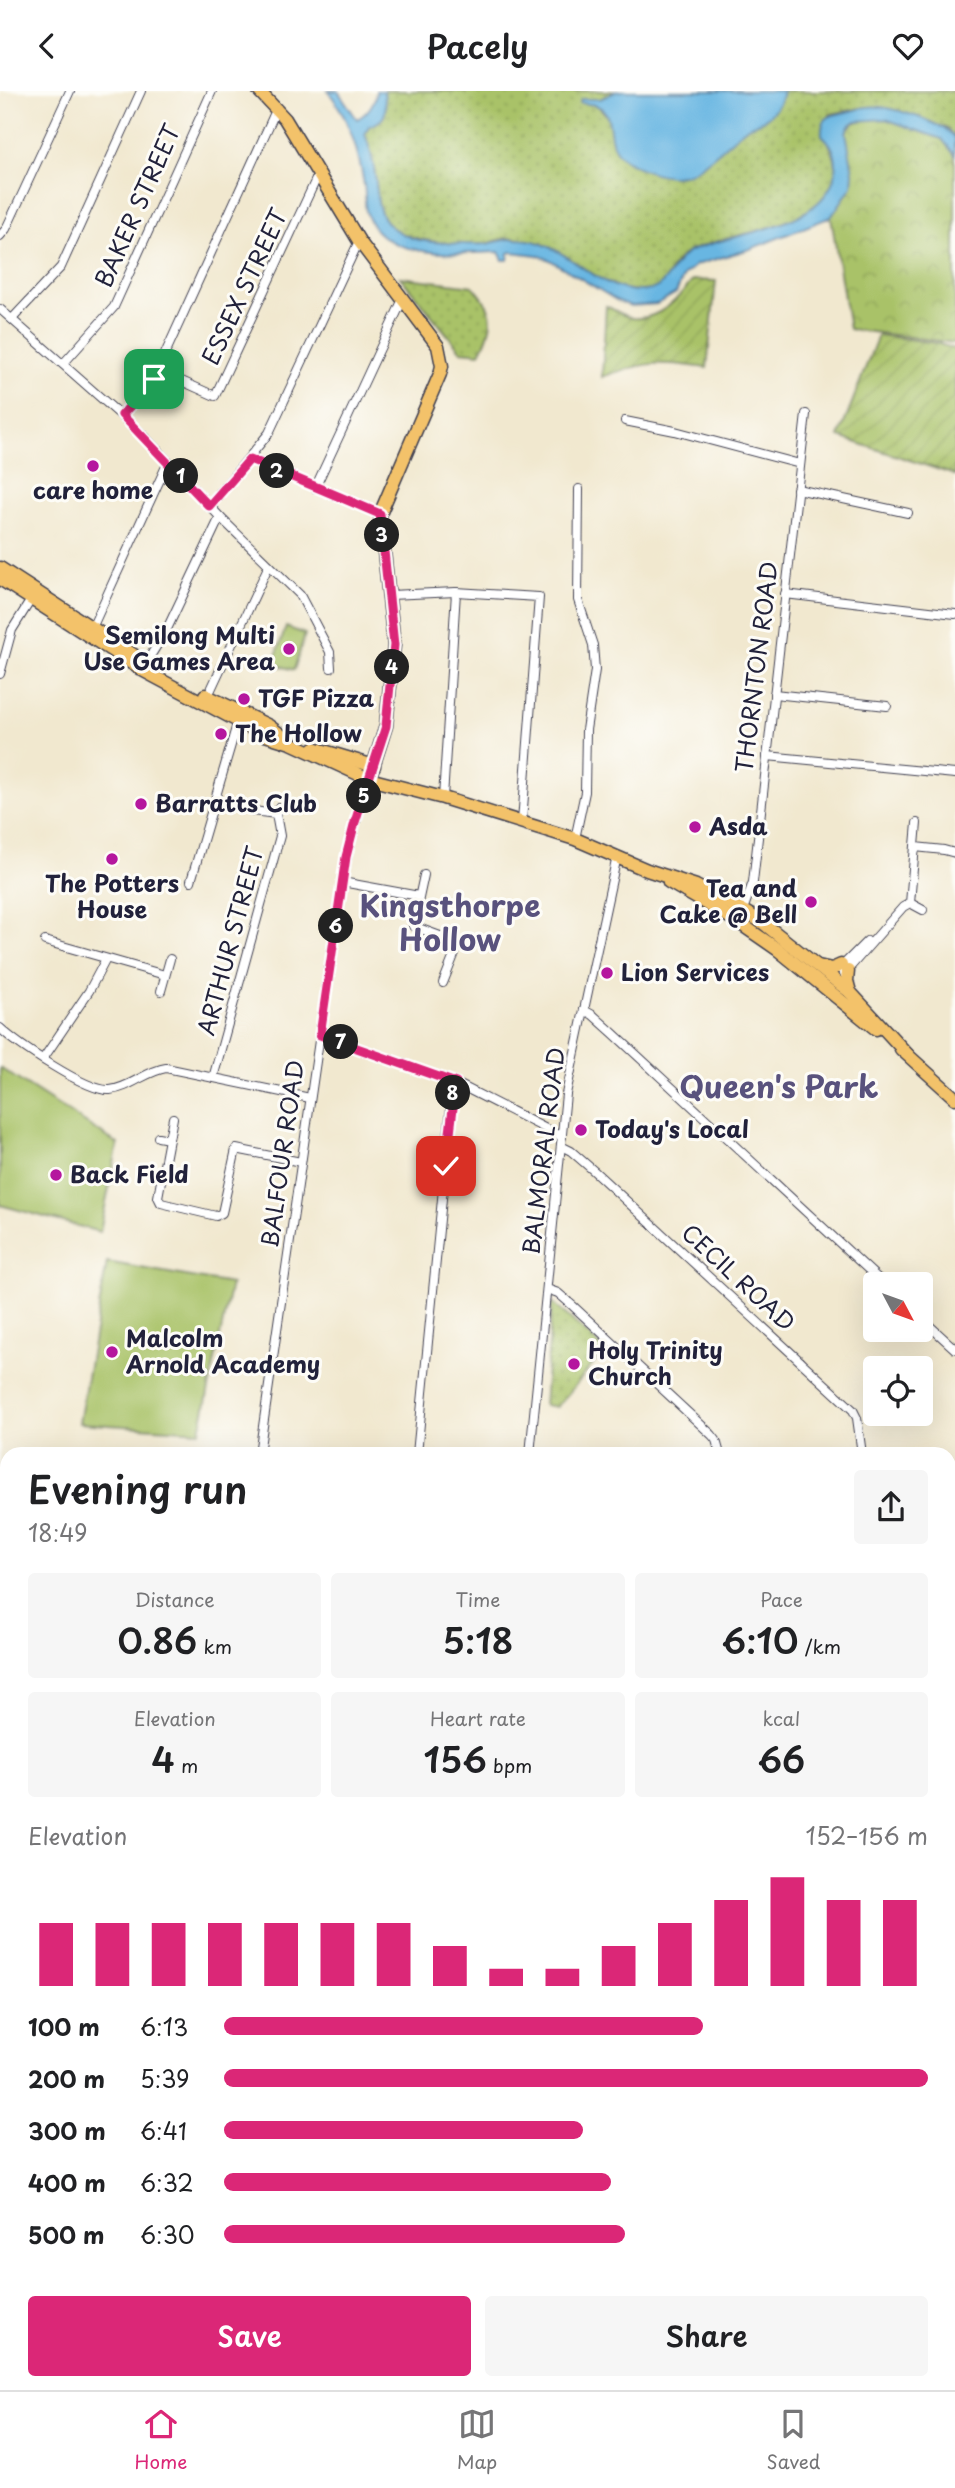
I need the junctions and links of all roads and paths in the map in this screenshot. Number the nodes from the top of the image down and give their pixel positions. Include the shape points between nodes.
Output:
1 (70, 91) edge
2 (141, 91) edge
3 (212, 91) edge
4 (259, 91) edge
5 (277, 108) junction
6 (318, 175) junction
7 (0, 236) edge
8 (359, 241) junction
9 (403, 299) junction
10 (0, 309) edge
11 (12, 319) junction
12 (63, 364) junction
13 (157, 370) junction
14 (806, 414) dead end
15 (122, 415) junction
16 (625, 421) dead end
17 (250, 459) junction
18 (168, 462) junction
19 (800, 464) junction
20 (314, 488) junction
21 (579, 489) dead end
22 (797, 489) junction
23 (209, 506) junction
24 (908, 513) dead end
25 (380, 514) junction
26 (220, 517) junction
27 (269, 565) junction
28 (0, 568) edge
29 (0, 579) edge
30 (31, 592) junction
31 (456, 592) junction
32 (785, 594) junction
33 (390, 595) junction
34 (955, 614) edge
35 (92, 628) junction
36 (146, 663) junction
37 (331, 668) dead end
38 (0, 674) edge
39 (774, 694) junction
40 (206, 700) junction
41 (887, 706) dead end
42 (238, 721) junction
43 (291, 743) junction
44 (767, 756) junction
45 (371, 773) junction
46 (955, 773) edge
47 (443, 798) junction
48 (253, 811) dead end
49 (522, 823) junction
50 (917, 823) dead end
51 (575, 839) junction
52 (915, 847) junction
53 (955, 853) edge
54 (617, 856) junction
55 (424, 875) dead end
56 (191, 881) dead end
57 (342, 882) junction
58 (419, 896) junction
59 (910, 903) junction
60 (923, 910) dead end
61 (740, 916) junction
62 (45, 941) dead end
63 (106, 959) junction
64 (170, 959) dead end
65 (845, 968) junction
66 (816, 972) junction
67 (165, 975) junction
68 (832, 978) junction
69 (443, 983) dead end
70 (161, 991) dead end
71 (848, 998) junction
72 (584, 1010) junction
73 (0, 1028) edge
74 (320, 1035) junction
75 (43, 1059) junction
76 (213, 1078) junction
77 (456, 1083) junction
78 (310, 1098) junction
79 (955, 1098) edge
80 (173, 1118) dead end
81 (158, 1137) dead end
82 (169, 1139) junction
83 (561, 1142) junction
84 (300, 1162) junction
85 (871, 1272) edge
86 (547, 1289) junction
87 (933, 1329) edge
88 (955, 1349) edge
89 (261, 1447) edge
90 (418, 1447) edge
91 (531, 1447) edge
92 (718, 1447) edge
93 (861, 1447) edge

1 - 7 street
2 - 11 street via 61,267
3 - 12 street, BAKER STREET via 114,307
4 - 5 main road
5 - 6 main road
5 - 13 street
6 - 8 main road
6 - 13 street, ESSEX STREET via 215,396
8 - 9 main road
8 - 17 street via 269,433
9 - 20 street
9 - 25 main road via 438,346 442,366
10 - 11 street
11 - 12 street
12 - 15 street
13 - 15 street
14 - 19 street, THORNTON ROAD
15 - 18 street
16 - 19 street
17 - 20 street
17 - 23 street
18 - 23 street
18 - 35 street
19 - 22 street, THORNTON ROAD
20 - 25 street
21 - 51 street via 578,600 593,645 595,670
22 - 24 street
22 - 32 street, THORNTON ROAD
23 - 26 street
25 - 33 main road
26 - 27 street
26 - 36 street
27 - 37 street via 300,595 330,652
27 - 40 street
28 - 30 main road
29 - 30 main road
30 - 35 main road
30 - 38 street via 12,630
30 - 40 main road via 142,670
31 - 33 street
31 - 47 street
31 - 49 street via 539,597
32 - 34 street
32 - 39 street, THORNTON ROAD
33 - 45 main road via 394,645 386,726
35 - 36 main road
36 - 40 main road
39 - 41 street
39 - 44 street, THORNTON ROAD
40 - 42 main road
40 - 43 main road via 269,726
42 - 43 main road
42 - 56 street
43 - 45 main road
44 - 46 street
44 - 61 street, THORNTON ROAD via 752,881
45 - 47 main road
45 - 57 street, BALFOUR ROAD
47 - 49 main road
48 - 76 street, ARTHUR STREET via 277,811 280,836
49 - 51 main road
50 - 52 street
51 - 54 main road
52 - 53 street
52 - 59 street
54 - 61 main road via 696,886
54 - 72 street, BALMORAL ROAD
55 - 58 street
57 - 58 street
57 - 74 street, BALFOUR ROAD
58 - 69 street via 413,926 459,943
59 - 60 street
59 - 65 street
61 - 66 main road via 798,965
61 - 66 main road via 762,922
62 - 63 street
63 - 67 street
63 - 75 street
64 - 67 street
65 - 66 main road
65 - 68 street
65 - 71 main road
66 - 68 main road
66 - 71 main road
67 - 70 street
68 - 71 main road via 831,984
71 - 79 main road
72 - 83 street, BALMORAL ROAD
72 - 85 street
73 - 75 street
74 - 77 street, CECIL ROAD
74 - 78 street, BALFOUR ROAD
75 - 76 street via 105,1090 166,1068
76 - 78 street
77 - 83 street, CECIL ROAD
77 - 90 street
78 - 84 street, BALFOUR ROAD
80 - 82 street
81 - 82 street
82 - 84 street via 158,1197 161,1203 216,1216 222,1213 236,1149
83 - 86 street, BALMORAL ROAD
83 - 93 street, CECIL ROAD via 853,1410
84 - 89 street, BALFOUR ROAD
86 - 91 street, BALMORAL ROAD
86 - 92 street via 573,1306 712,1435
87 - 88 street

